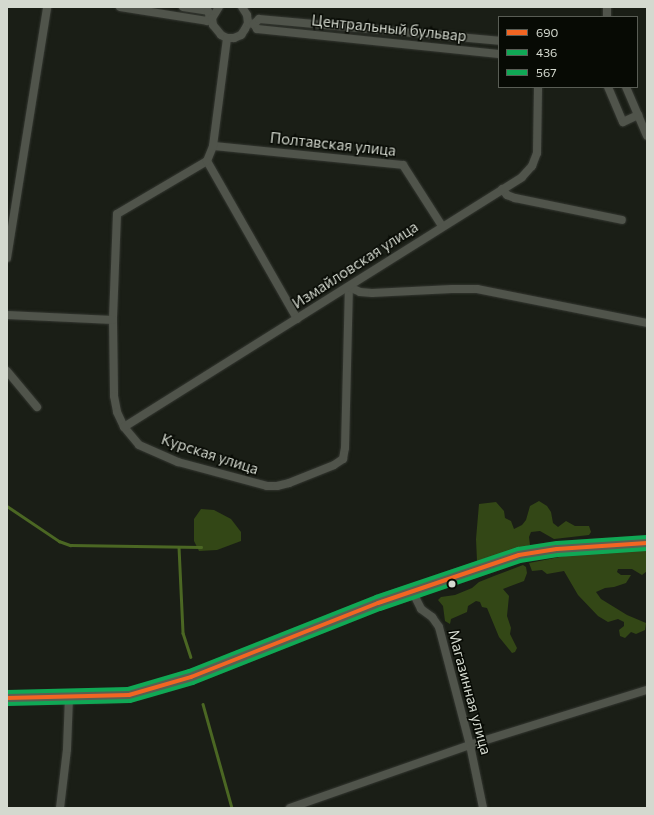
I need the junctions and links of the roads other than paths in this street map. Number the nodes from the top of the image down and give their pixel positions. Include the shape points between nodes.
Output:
1 (47, 7) edge
2 (120, 7) edge
3 (183, 7) edge
4 (219, 7) edge
5 (242, 7) edge
6 (211, 18) junction
7 (251, 23) junction
8 (227, 38) junction
9 (498, 41) edge
10 (498, 54) edge
11 (538, 88) edge
12 (608, 88) edge
13 (626, 88) edge
14 (638, 115) junction
15 (647, 136) edge
16 (213, 146) junction
17 (207, 160) junction
18 (502, 188) junction
19 (622, 220) dead end
20 (442, 226) junction
21 (7, 258) edge
22 (349, 287) junction
23 (7, 315) edge
24 (297, 319) junction
25 (113, 320) junction
26 (647, 323) edge
27 (7, 371) edge
28 (37, 407) dead end
29 (124, 427) junction
30 (647, 543) edge
31 (412, 591) junction
32 (647, 690) edge
33 (7, 698) edge
34 (70, 698) junction
35 (470, 744) junction
36 (60, 808) edge
37 (290, 808) edge
38 (483, 808) edge

1 - 21 street
2 - 6 street via 207,21
3 - 6 street via 208,11
4 - 6 street
5 - 7 street
6 - 8 street via 216,31
7 - 8 street, Центральный бульвар via 241,35
7 - 9 street, Центральный бульвар via 259,18
7 - 10 street, Центральный бульвар via 258,29
8 - 16 street
11 - 18 street, Измайловская улица via 537,153 532,166 522,176
12 - 14 street via 623,122
13 - 14 street
14 - 15 street
16 - 17 street
16 - 20 street, Полтавская улица via 403,165
17 - 24 street
17 - 25 street, Курская улица via 117,214
18 - 19 street via 507,195 515,198
18 - 20 street, Измайловская улица
20 - 22 street, Измайловская улица
22 - 24 street, Измайловская улица
22 - 26 street via 360,292 372,293 476,289
22 - 29 street, Курская улица via 346,448 343,459 334,465 289,483 267,486 178,462 138,445
23 - 25 street
24 - 29 street, Измайловская улица
25 - 29 street, Курская улица via 114,396 116,412
27 - 28 street
30 - 31 main road via 557,549 519,555
31 - 34 main road via 168,685 129,695
31 - 35 street, Магазинная улица via 421,609 432,617 439,627
32 - 35 street
33 - 34 main road
34 - 36 street
35 - 37 street
35 - 38 street, Магазинная улица

